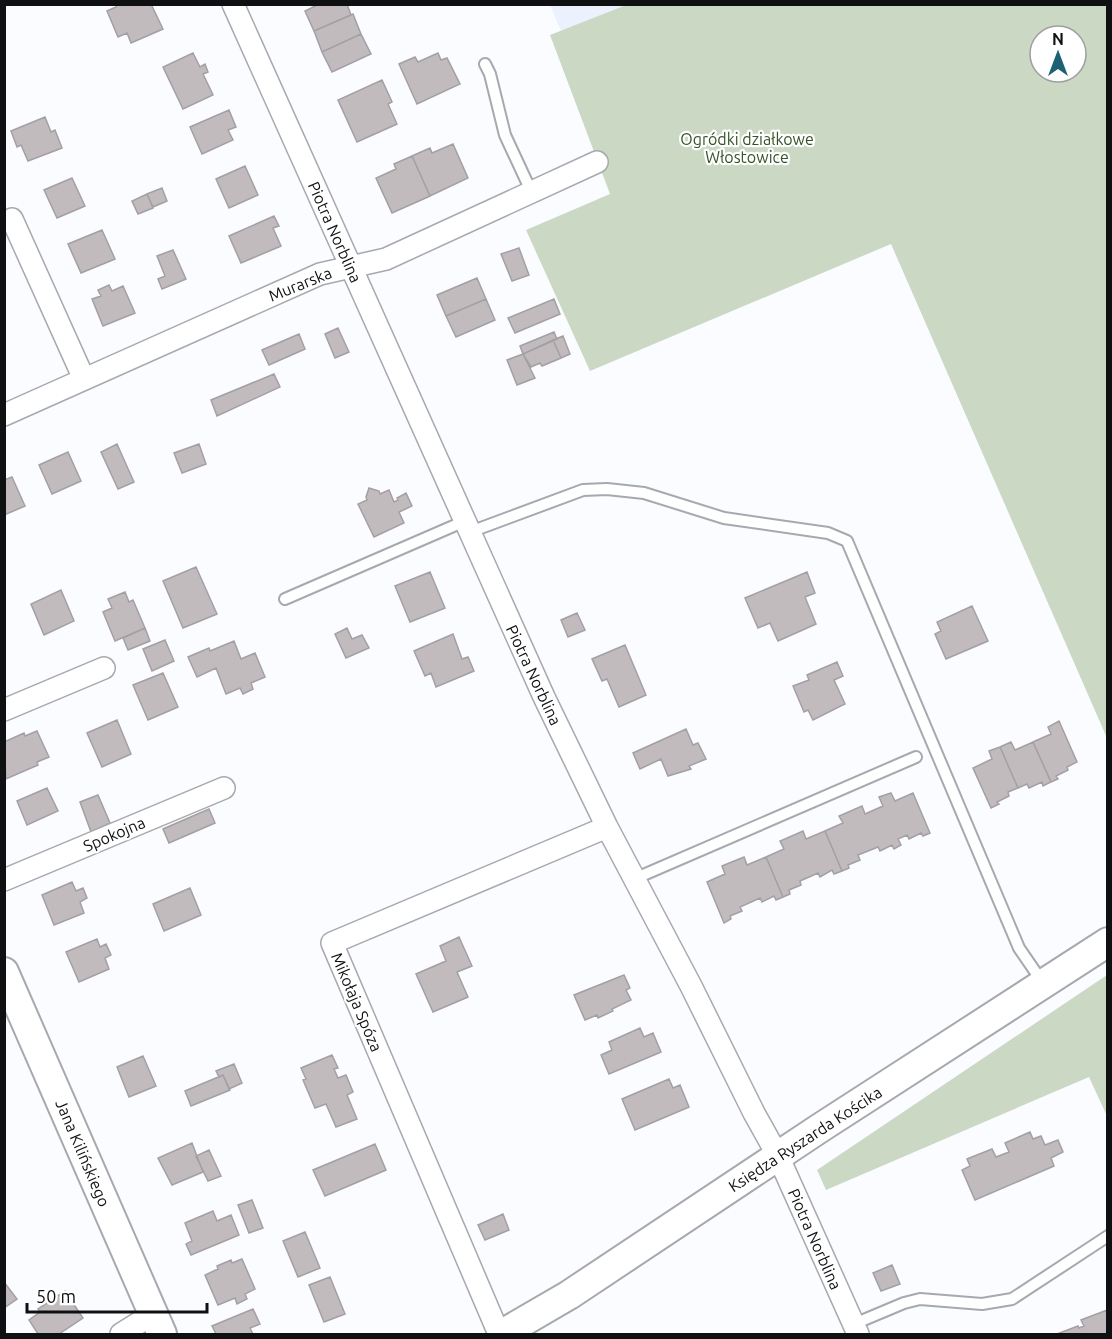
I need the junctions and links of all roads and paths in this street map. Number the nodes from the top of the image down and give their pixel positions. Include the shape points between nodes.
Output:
1 (233, 4) edge
2 (485, 64) dead end
3 (597, 162) dead end
4 (531, 191) junction
5 (12, 219) dead end
6 (350, 266) junction
7 (84, 379) junction
8 (4, 415) edge
9 (467, 526) junction
10 (285, 599) dead end
11 (104, 668) dead end
12 (4, 710) edge
13 (916, 757) dead end
14 (224, 788) dead end
15 (607, 827) junction
16 (634, 879) junction
17 (4, 880) edge
18 (1107, 942) edge
19 (7, 984) edge
20 (1044, 984) junction
21 (778, 1156) junction
22 (1107, 1236) edge
23 (157, 1324) edge
24 (856, 1329) edge
25 (121, 1335) edge
26 (501, 1335) edge

1 - 6 street, Piotra Norblina
2 - 4 lane via 506,135
3 - 4 street, Murarska
4 - 6 street, Murarska via 386,259
5 - 7 street
6 - 7 street, Murarska via 320,274
6 - 9 street, Piotra Norblina
7 - 8 street, Murarska
9 - 10 lane
9 - 15 street, Piotra Norblina
9 - 20 lane via 583,490 607,489 644,494 724,518 828,533 846,541 1019,948
11 - 12 street
13 - 16 lane
14 - 17 street, Spokojna
15 - 16 street, Piotra Norblina
15 - 26 street, Mikołaja Spóza via 332,944
16 - 21 street, Piotra Norblina
18 - 20 street, Księdza Ryszarda Kościka
19 - 23 street, Jana Kilińskiego
20 - 21 street, Księdza Ryszarda Kościka
21 - 24 street, Piotra Norblina
21 - 26 street, Księdza Ryszarda Kościka
22 - 24 lane via 1012,1299 982,1304 920,1299 904,1303
23 - 25 street

